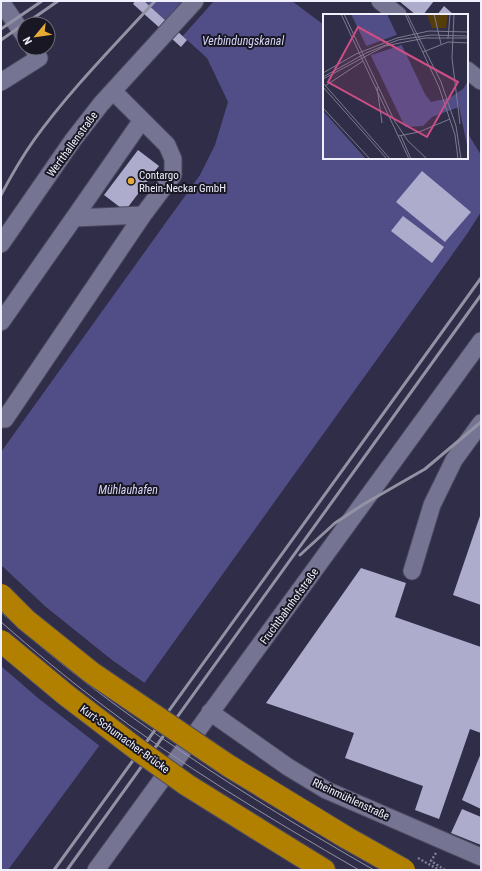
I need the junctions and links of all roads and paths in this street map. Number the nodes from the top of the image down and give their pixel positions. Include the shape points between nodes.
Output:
1 (196, 1) edge
2 (380, 1) edge
3 (1, 2) edge
4 (397, 14) edge
5 (16, 24) edge
6 (38, 56) edge
7 (468, 71) edge
8 (481, 81) edge
9 (1, 82) edge
10 (113, 91) junction
11 (142, 120) junction
12 (143, 215) junction
13 (74, 218) junction
14 (1, 244) edge
15 (1, 322) edge
16 (481, 340) edge
17 (1, 419) edge
18 (481, 423) edge
19 (412, 571) dead end
20 (1, 595) edge
21 (1, 641) edge
22 (210, 712) junction
23 (481, 857) edge
24 (431, 861) dead end
25 (96, 870) edge
26 (324, 870) edge
27 (404, 870) edge
28 (445, 870) edge

1 - 10 street, Werfthallenstraße
2 - 4 street
3 - 5 street
6 - 9 street via 39,58
7 - 8 street
10 - 11 street
10 - 14 street, Werfthallenstraße via 73,140
11 - 12 street via 167,145 172,159 173,175
11 - 13 street
12 - 13 street
12 - 17 street via 5,419
13 - 15 street
16 - 22 street, Fruchtbahnhofstraße
18 - 19 street via 454,460 432,505
20 - 27 highway, bridge via 26,620 92,673 229,766
21 - 26 highway, Kurt-Schumacher-Brücke, bridge via 66,695 187,785
22 - 23 street, Rheinmühlenstraße via 288,767 326,790
22 - 25 street, Fruchtbahnhofstraße
24 - 28 path

